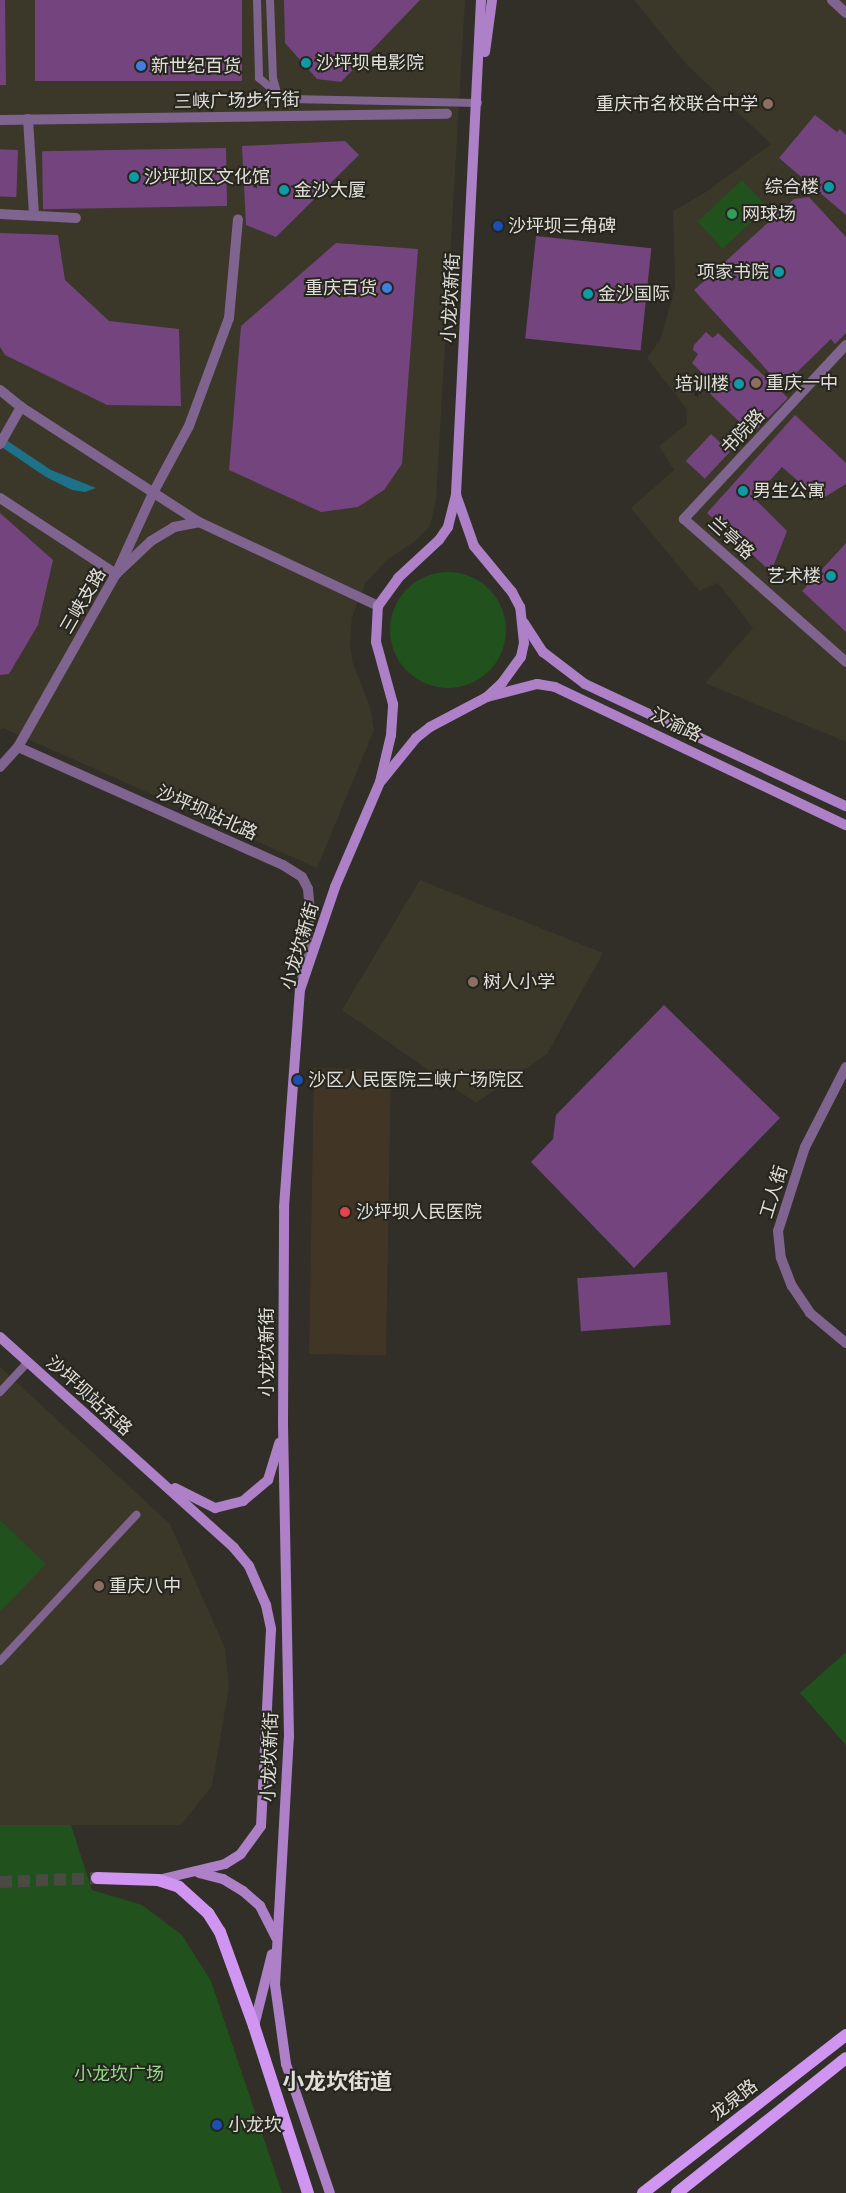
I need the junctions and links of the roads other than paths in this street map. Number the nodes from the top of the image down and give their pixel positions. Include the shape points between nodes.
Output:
1 (257, 0) edge
2 (270, 0) edge
3 (481, 0) edge
4 (492, 0) edge
5 (832, 0) edge
6 (846, 13) edge
7 (277, 93) junction
8 (478, 103) junction
9 (447, 114) dead end
10 (28, 119) junction
11 (0, 120) edge
12 (0, 214) edge
13 (34, 215) junction
14 (76, 218) dead end
15 (238, 219) dead end
16 (846, 345) edge
17 (0, 390) edge
18 (22, 408) junction
19 (0, 444) edge
20 (153, 493) junction
21 (456, 494) junction
22 (0, 498) edge
23 (684, 519) joint
24 (199, 522) junction
25 (116, 574) junction
26 (378, 606) junction
27 (524, 623) junction
28 (846, 662) edge
29 (487, 697) junction
30 (18, 747) junction
31 (0, 766) edge
32 (380, 782) junction
33 (846, 806) edge
34 (846, 825) edge
35 (300, 990) junction
36 (846, 1067) edge
37 (0, 1337) edge
38 (846, 1344) edge
39 (27, 1363) junction
40 (0, 1392) edge
41 (282, 1423) junction
42 (157, 1478) junction
43 (136, 1515) dead end
44 (0, 1661) edge
45 (196, 1872) junction
46 (98, 1878) tunnel mouth
47 (158, 1880) junction
48 (276, 1937) junction
49 (254, 2026) junction
50 (846, 2035) edge
51 (846, 2058) edge
52 (308, 2193) edge
53 (330, 2193) edge
54 (643, 2193) edge
55 (677, 2193) edge

1 - 7 lane via 259,78
2 - 7 lane via 273,78
3 - 8 main road, 小龙坎新街
4 - 8 main road, 小龙坎新街
5 - 6 street
7 - 8 lane via 290,99
8 - 21 main road, 小龙坎新街
9 - 10 street, 三峡广场步行街
10 - 11 street, 三峡广场步行街
10 - 13 street
12 - 13 street
13 - 14 street
15 - 20 street via 229,318 189,426
16 - 23 street, 书院路
17 - 18 street
18 - 19 street
18 - 20 street
20 - 24 street
20 - 25 street
21 - 26 main road, 小龙坎新街 via 448,527 439,540 398,578
21 - 27 main road, 小龙坎新街 via 474,546 512,592
22 - 25 street
23 - 28 street, 兰亭路
24 - 25 street, 三峡支路 via 174,526 158,536
24 - 26 street
25 - 30 street, 三峡支路
26 - 32 main road, 小龙坎新街 via 376,642 393,704 391,735
27 - 29 main road, 小龙坎新街 via 521,657
27 - 33 main road, 汉渝路 via 543,652 585,684
29 - 32 main road, 小龙坎新街 via 423,732
29 - 34 main road, 汉渝路 via 529,685 555,687
30 - 31 street
30 - 35 street, 沙坪坝站北路 via 284,865 302,877 308,889 310,911
32 - 35 main road, 小龙坎新街 via 335,887
35 - 41 main road, 小龙坎新街 via 284,1207
36 - 38 street, 工人街 via 804,1147 778,1231 781,1258 792,1286 810,1313
37 - 39 main road, 沙坪坝站东路
39 - 40 lane
39 - 42 main road, 沙坪坝站东路
41 - 42 main road via 268,1480 243,1501 215,1508
41 - 48 main road, 小龙坎新街 via 289,1737
42 - 45 main road, 小龙坎新街 via 234,1548 248,1566 264,1598 271,1629 261,1826 241,1854 225,1864
43 - 44 lane
45 - 47 main road, 小龙坎新街
45 - 48 main road via 223,1880 242,1891 260,1906
46 - 47 main road
47 - 49 main road via 179,1887 194,1898 220,1932
48 - 49 main road
48 - 53 main road, bridge via 277,2014 286,2064
49 - 52 main road
50 - 54 main road, 龙泉路
51 - 55 main road, 龙泉路

